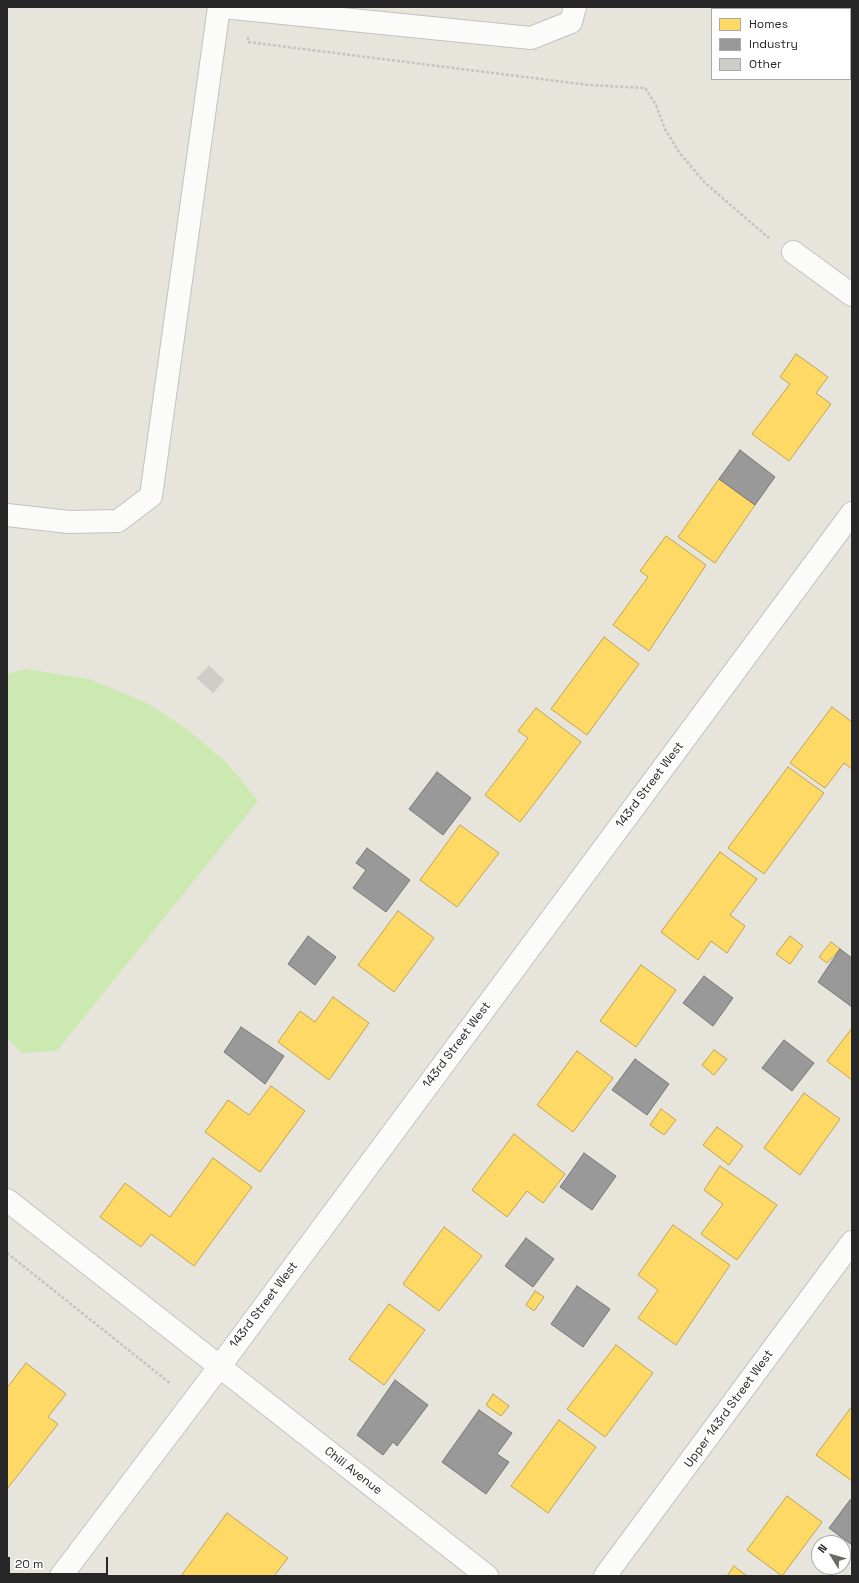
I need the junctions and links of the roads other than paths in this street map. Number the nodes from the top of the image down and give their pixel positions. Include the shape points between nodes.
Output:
1 (219, 7) edge
2 (223, 7) edge
3 (575, 7) edge
4 (793, 252) road end
5 (852, 295) edge
6 (852, 513) edge
7 (7, 515) edge
8 (7, 1200) edge
9 (852, 1242) edge
10 (220, 1366) junction
11 (61, 1576) edge
12 (487, 1576) edge
13 (605, 1576) edge

1 - 7 street via 151,496 118,521 69,522
2 - 3 street via 531,38 571,22
4 - 5 street
6 - 10 street, 143rd Street West
8 - 10 street, Chili Avenue
9 - 13 street, Upper 143rd Street West
10 - 11 street, 143rd Street West
10 - 12 street, Chili Avenue

